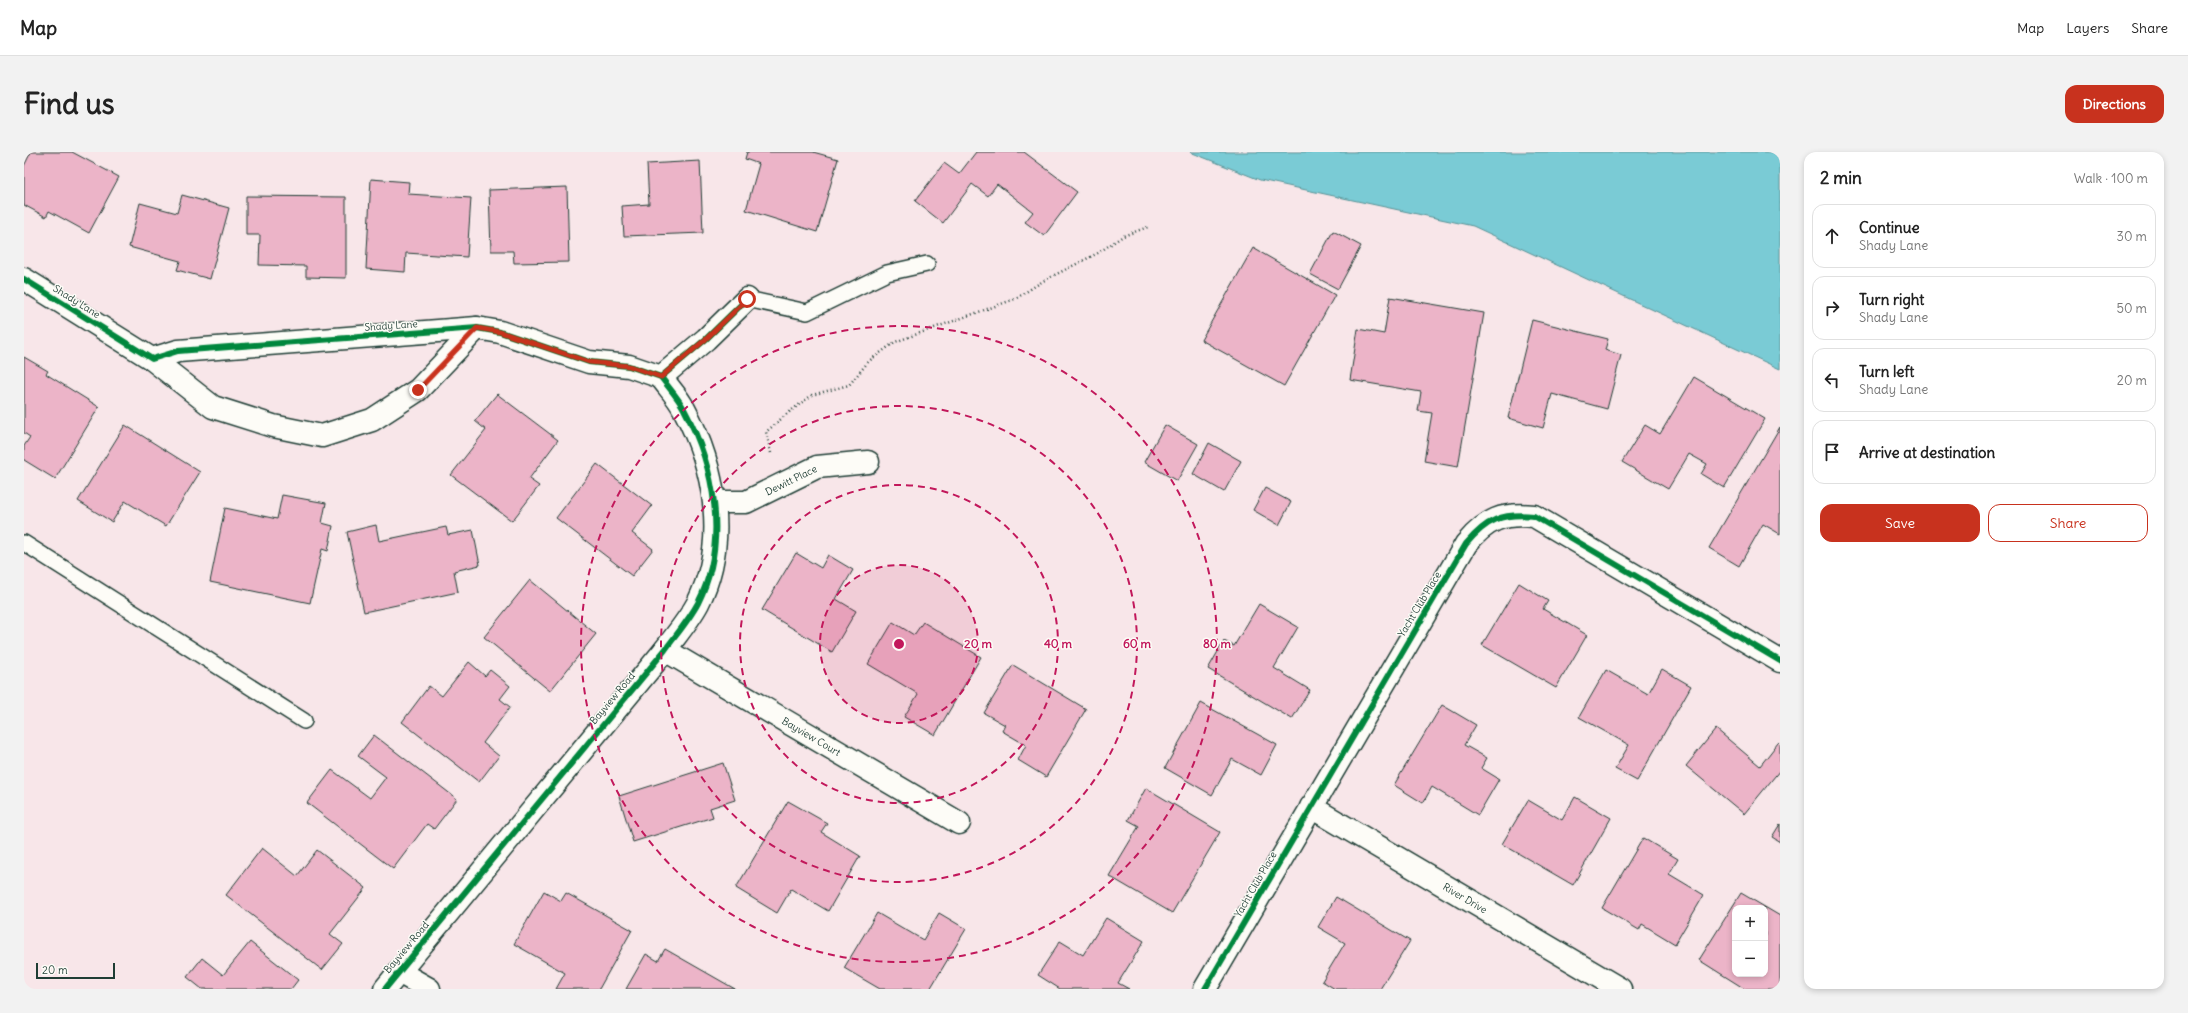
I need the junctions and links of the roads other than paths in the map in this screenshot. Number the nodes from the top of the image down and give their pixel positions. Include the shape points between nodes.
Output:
1 (927, 264) dead end
2 (24, 279) edge
3 (747, 299) joint
4 (477, 328) junction
5 (152, 359) junction
6 (661, 377) junction
7 (868, 462) dead end
8 (715, 502) junction
9 (24, 543) edge
10 (664, 650) junction
11 (1780, 661) edge
12 (304, 721) dead end
13 (1311, 807) junction
14 (959, 823) dead end
15 (399, 972) junction
16 (385, 989) edge
17 (429, 989) edge
18 (1204, 989) edge
19 (1620, 989) edge

1 - 3 lane via 887,273 807,312
2 - 5 street, Shady Lane
3 - 6 street via 706,339
4 - 5 street, Shady Lane via 178,351
4 - 5 street, Shady Lane via 418,390 372,420 322,436 273,426 213,407
4 - 6 street, Shady Lane via 500,332 589,362 629,366
6 - 8 street, Bayview Road via 684,408 705,458
7 - 8 street, Dewitt Place via 817,467 746,502
8 - 10 street, Bayview Road via 715,543 706,583 688,620
9 - 12 lane
10 - 14 street, Bayview Court
10 - 15 street, Bayview Road
11 - 13 street, Yacht Club Place via 1534,516 1515,514 1496,518 1480,528 1466,544
13 - 18 street, Yacht Club Place
13 - 19 street, River Drive
15 - 16 street, Bayview Road
15 - 17 street

